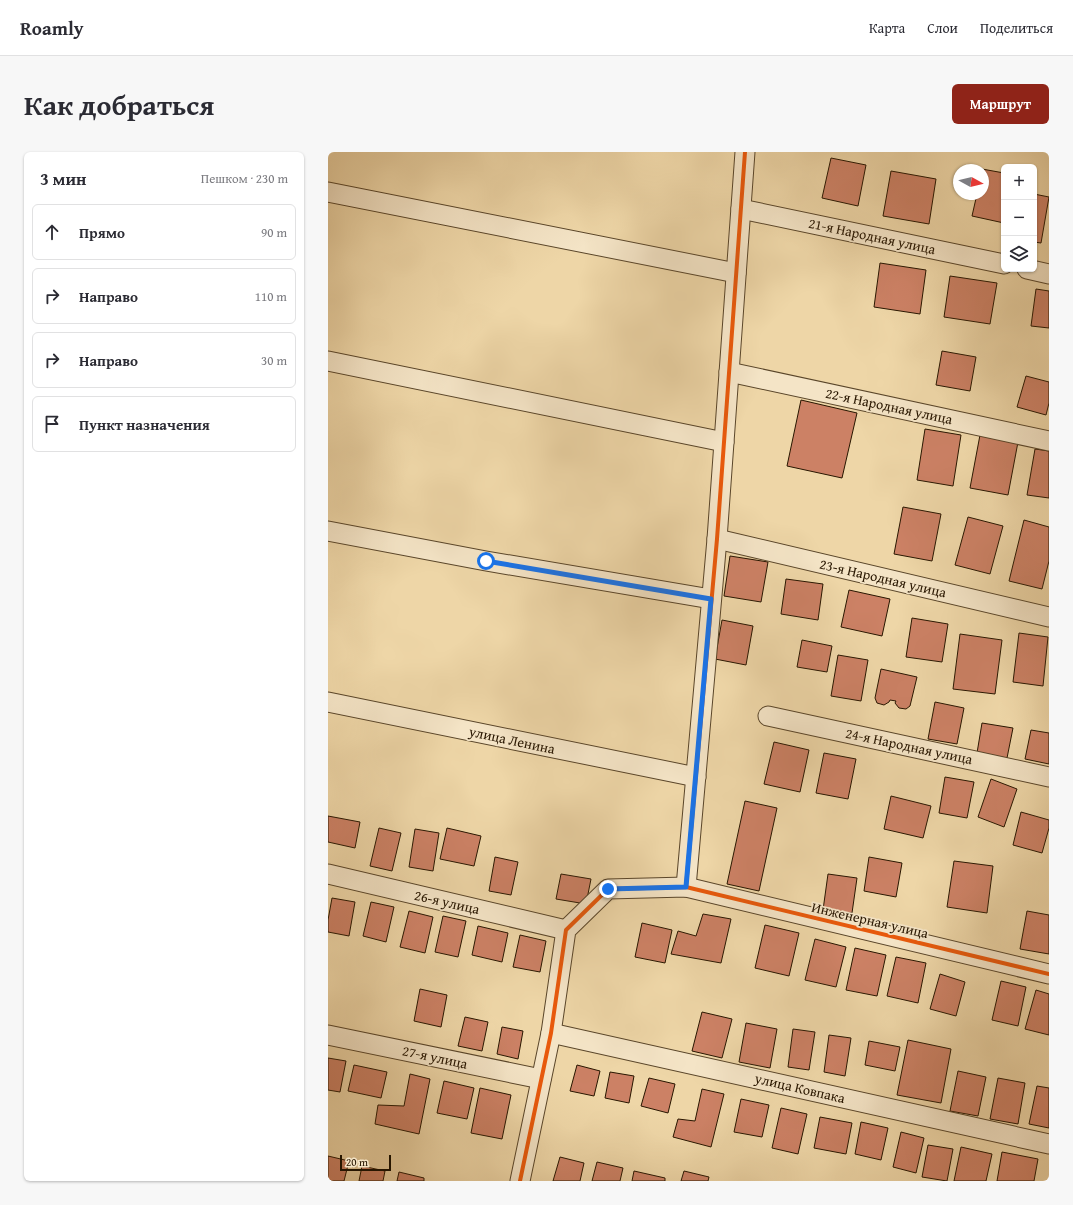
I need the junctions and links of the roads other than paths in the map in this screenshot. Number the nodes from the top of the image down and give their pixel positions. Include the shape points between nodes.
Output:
1 (745, 152) edge
2 (328, 192) edge
3 (741, 208) junction
4 (1001, 263) edge
5 (1037, 271) edge
6 (736, 273) junction
7 (1049, 274) edge
8 (328, 361) edge
9 (729, 372) junction
10 (1049, 441) edge
11 (724, 442) junction
12 (328, 531) edge
13 (717, 539) junction
14 (711, 599) junction
15 (1049, 617) edge
16 (328, 702) edge
17 (768, 716) dead end
18 (696, 777) junction
19 (1049, 777) edge
20 (328, 874) edge
21 (686, 887) junction
22 (566, 930) junction
23 (1049, 974) edge
24 (551, 1033) junction
25 (328, 1035) edge
26 (541, 1079) junction
27 (1049, 1144) edge
28 (520, 1181) edge

1 - 3 street
2 - 6 street
3 - 4 street, 21-я Народная улица
3 - 6 street
5 - 7 street
6 - 9 street
8 - 11 street
9 - 10 street, 22-я Народная улица
9 - 11 street
11 - 13 street
12 - 14 street
13 - 14 street
13 - 15 street, 23-я Народная улица
14 - 18 street
16 - 18 street, улица Ленина
17 - 19 street, 24-я Народная улица
18 - 21 street
20 - 22 street, 26-я улица
21 - 22 street, Инженерная улица via 608,889
21 - 23 street, Инженерная улица
22 - 24 street
24 - 26 street
24 - 27 street, улица Ковпака
25 - 26 street, 27-я улица
26 - 28 street

